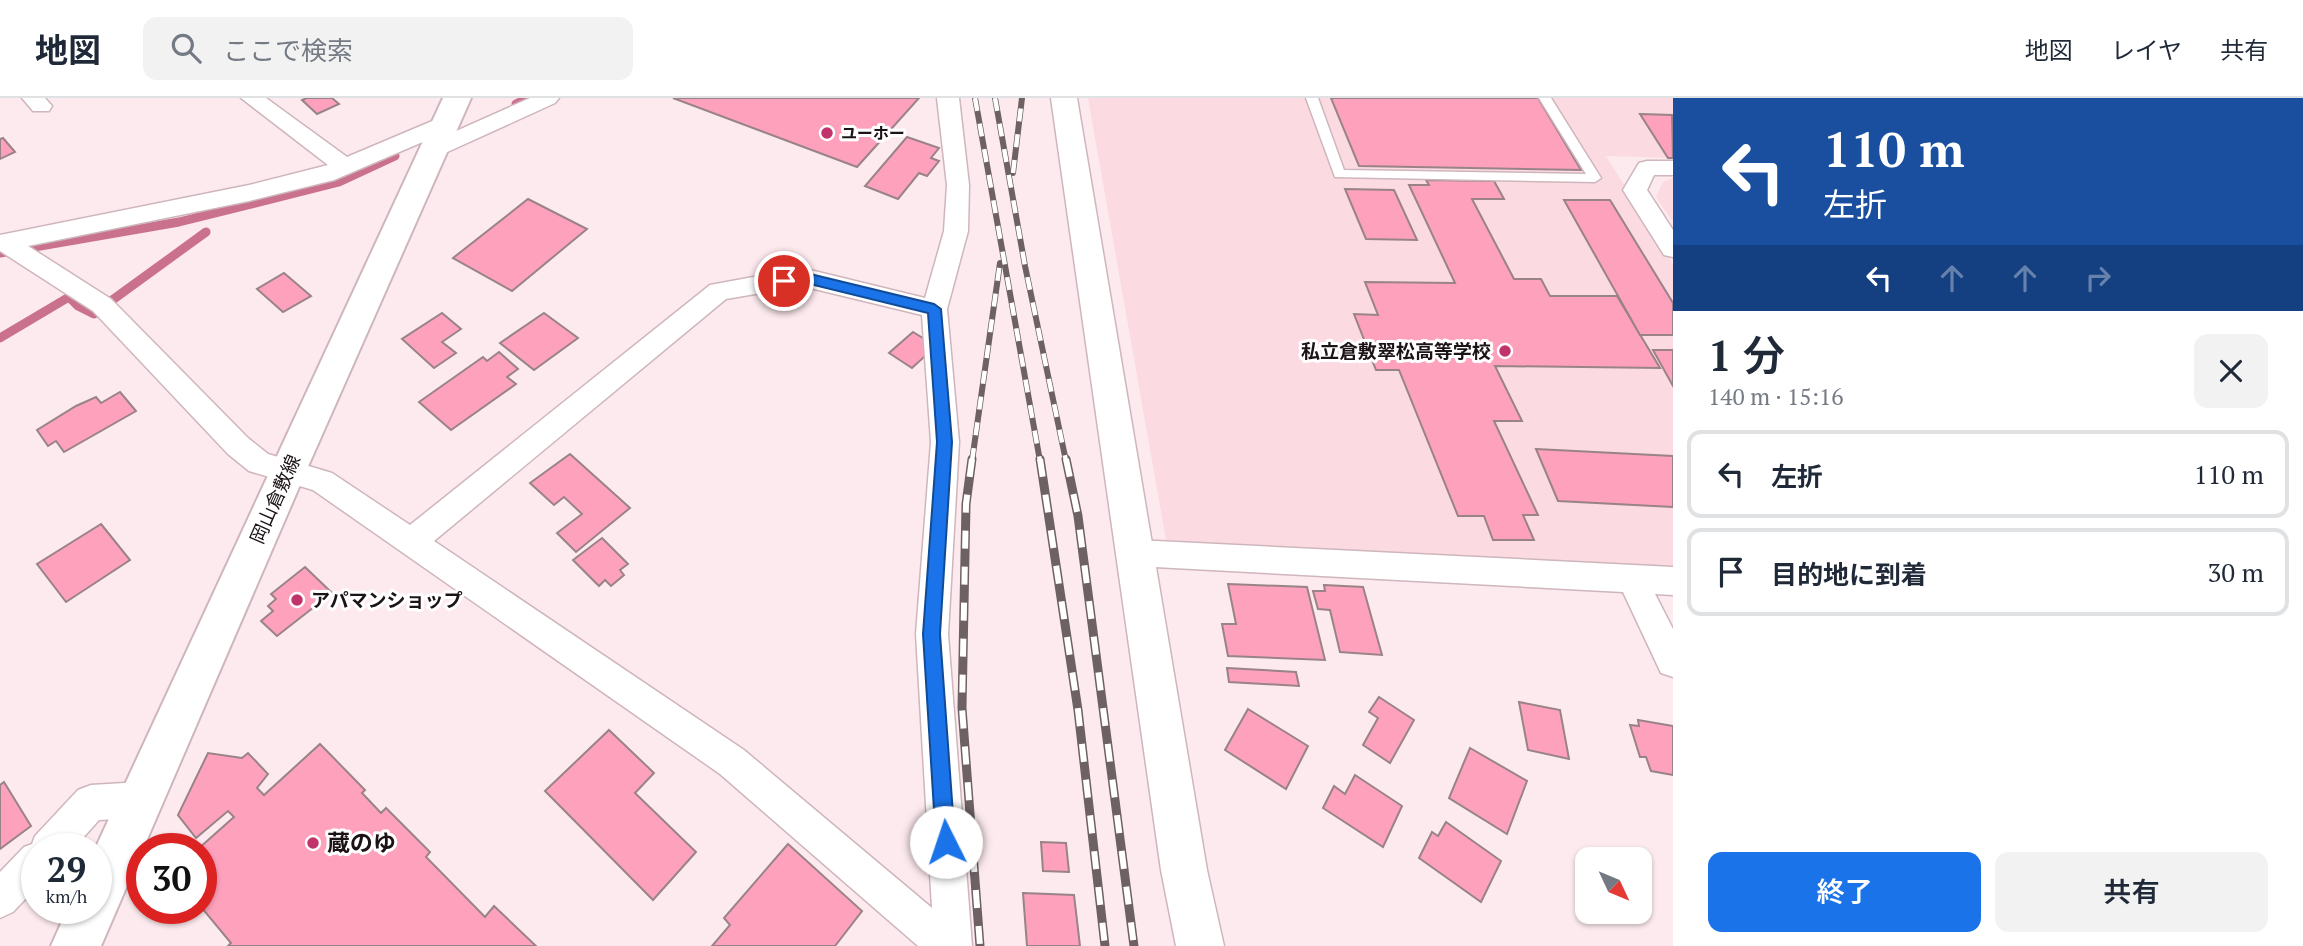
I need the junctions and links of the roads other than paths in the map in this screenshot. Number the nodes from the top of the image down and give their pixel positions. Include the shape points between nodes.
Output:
1 (252, 98) edge
2 (548, 98) edge
3 (948, 98) edge
4 (1064, 98) edge
5 (1312, 98) edge
6 (1545, 98) edge
7 (446, 124) edge
8 (345, 167) junction
9 (1673, 168) edge
10 (10, 247) edge
11 (1673, 249) edge
12 (934, 309) junction
13 (287, 471) junction
14 (410, 542) junction
15 (1136, 553) junction
16 (1632, 579) junction
17 (1673, 581) edge
18 (1673, 662) edge
19 (141, 800) junction
20 (63, 833) edge
21 (112, 866) edge
22 (21, 877) edge
23 (0, 899) edge
24 (86, 924) edge
25 (76, 946) edge
26 (947, 946) edge
27 (953, 946) edge
28 (1200, 946) edge

1 - 8 street
2 - 7 street
3 - 12 street via 958,185 956,231
4 - 15 street
5 - 6 lane via 1339,174 1595,177
7 - 8 street
7 - 13 main road, 岡山倉敷線
8 - 10 street
9 - 11 street via 1647,168 1635,190
10 - 13 street via 102,305 238,446 259,463
12 - 14 street via 802,277 719,291
12 - 27 street via 945,442 932,634
13 - 14 street via 322,481
13 - 19 main road, 岡山倉敷線
14 - 26 street via 732,762
15 - 16 street
15 - 28 street via 1184,870
16 - 17 street
16 - 18 street
19 - 20 street via 91,803
19 - 21 main road, 岡山倉敷線
22 - 23 street
24 - 25 main road

